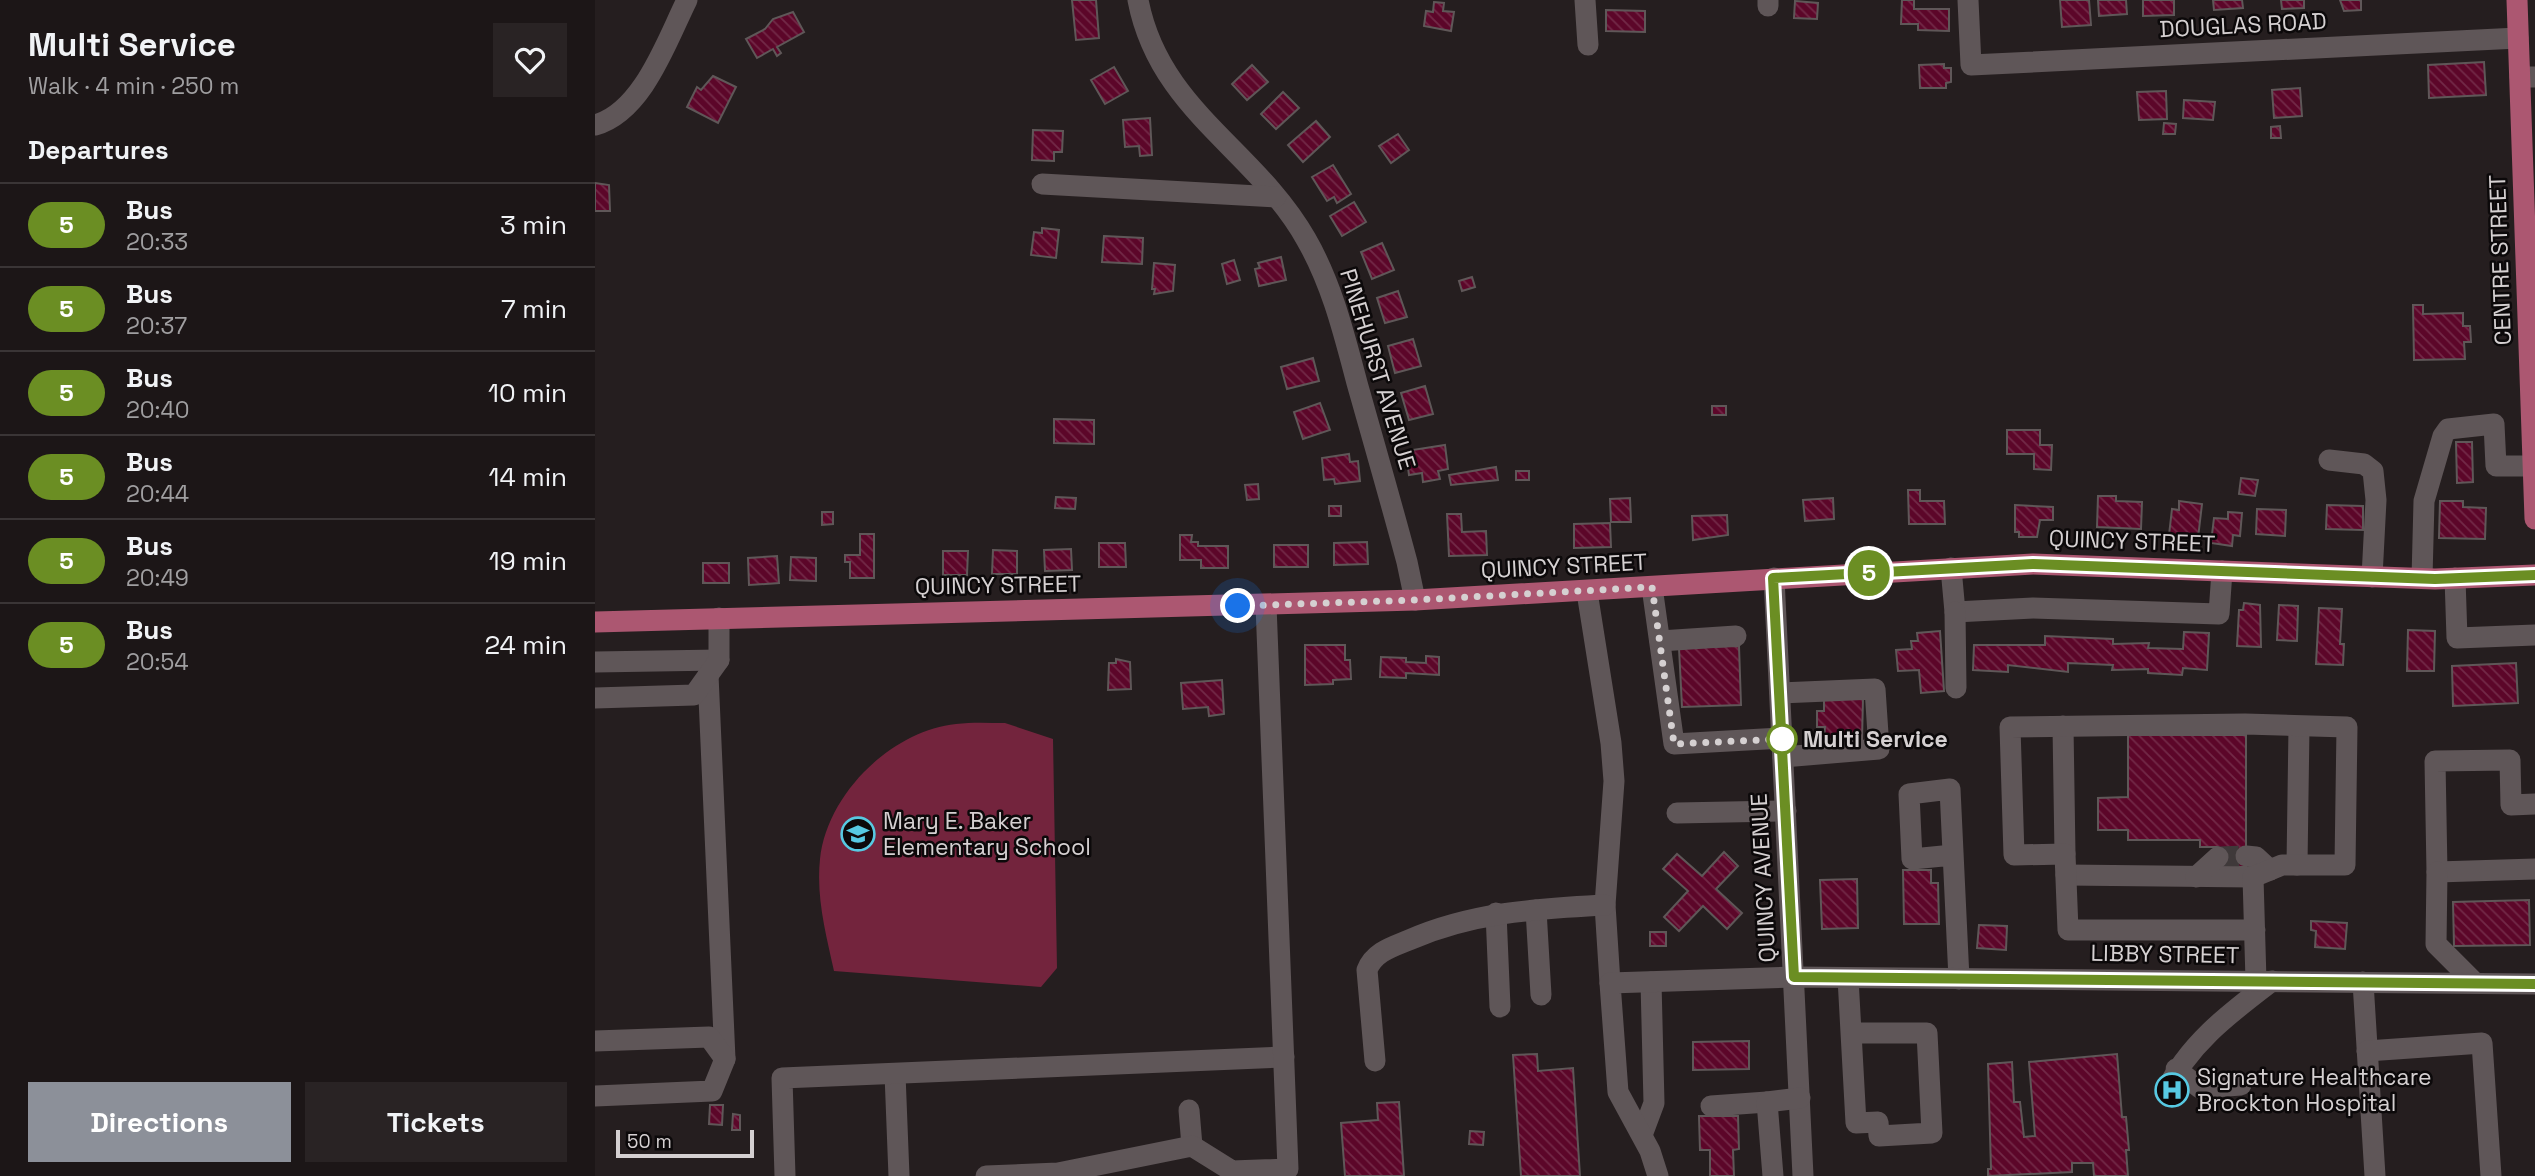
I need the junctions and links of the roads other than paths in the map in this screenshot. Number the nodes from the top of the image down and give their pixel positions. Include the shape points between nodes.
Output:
1 (687, 0) edge
2 (1138, 0) edge
3 (1585, 0) edge
4 (1968, 0) edge
5 (2517, 0) edge
6 (2518, 38) junction
7 (1588, 45) dead end
8 (2527, 77) edge
9 (595, 125) edge
10 (2528, 131) edge
11 (1042, 184) dead end
12 (1276, 197) junction
13 (2530, 209) edge
14 (2532, 330) edge
15 (2329, 460) dead end
16 (2533, 466) junction
17 (2535, 519) edge
18 (1951, 568) junction
19 (2222, 571) junction
20 (2535, 575) edge
21 (2372, 576) junction
22 (1773, 578) junction
23 (2422, 578) junction
24 (2455, 578) junction
25 (1652, 587) junction
26 (1587, 592) junction
27 (1415, 600) junction
28 (1266, 605) junction
29 (1955, 612) junction
30 (719, 618) junction
31 (595, 622) edge
32 (2535, 635) edge
33 (1736, 636) dead end
34 (1660, 641) junction
35 (595, 662) edge
36 (713, 668) junction
37 (1956, 688) dead end
38 (1780, 693) junction
39 (595, 698) edge
40 (2063, 726) junction
41 (2299, 727) junction
42 (1782, 748) junction
43 (2535, 804) edge
44 (1786, 811) junction
45 (1677, 813) dead end
46 (2065, 853) junction
47 (1953, 855) dead end
48 (2246, 856) dead end
49 (2218, 857) tunnel mouth
50 (2297, 865) junction
51 (2535, 869) edge
52 (2437, 872) junction
53 (2262, 874) junction
54 (2066, 875) junction
55 (2196, 877) junction
56 (1605, 905) junction
57 (1536, 909) junction
58 (1496, 913) junction
59 (2255, 930) junction
60 (1794, 977) junction
61 (1848, 978) junction
62 (1959, 979) junction
63 (2264, 981) junction
64 (1610, 982) junction
65 (1651, 982) junction
66 (2363, 982) junction
67 (2475, 983) junction
68 (2535, 984) edge
69 (1542, 995) dead end
70 (1500, 1007) dead end
71 (1851, 1034) junction
72 (595, 1041) edge
73 (2367, 1051) junction
74 (1284, 1057) junction
75 (725, 1059) junction
76 (1375, 1061) dead end
77 (2176, 1069) junction
78 (895, 1074) junction
79 (2241, 1085) dead end
80 (2165, 1093) dead end
81 (595, 1095) edge
82 (1800, 1098) junction
83 (1767, 1101) junction
84 (1711, 1105) dead end
85 (1189, 1110) dead end
86 (1642, 1135) junction
87 (1192, 1146) junction
88 (1057, 1175) edge
89 (785, 1176) edge
90 (899, 1176) edge
91 (986, 1176) edge
92 (1658, 1176) edge
93 (1773, 1176) edge
94 (1803, 1176) edge
95 (2375, 1176) edge
96 (2491, 1176) edge

1 - 9 street via 639,95
2 - 12 street, PINEHURST AVENUE via 1148,36 1175,87
3 - 7 street
4 - 6 street, DOUGLAS ROAD via 1971,65
5 - 6 main road, CENTRE STREET
6 - 8 main road, CENTRE STREET
8 - 10 main road, CENTRE STREET
10 - 13 main road, CENTRE STREET
11 - 12 street
12 - 27 street, PINEHURST AVENUE via 1305,237 1332,295
13 - 14 main road, CENTRE STREET
14 - 16 main road, CENTRE STREET
15 - 21 street via 2364,464 2373,471
16 - 17 main road, CENTRE STREET
16 - 23 street via 2496,466 2494,424 2448,429 2424,500
18 - 19 main road, QUINCY STREET via 2033,564
18 - 22 main road, QUINCY STREET
18 - 29 street
19 - 21 main road, QUINCY STREET
19 - 29 street via 2219,614 2033,608
20 - 24 main road, QUINCY STREET
21 - 23 main road, QUINCY STREET
22 - 25 main road, QUINCY STREET
22 - 38 street, QUINCY AVENUE
23 - 24 main road, QUINCY STREET
24 - 32 street via 2457,638
25 - 26 main road, QUINCY STREET
25 - 34 street
26 - 27 main road, QUINCY STREET
26 - 56 street via 1614,781
27 - 28 main road, QUINCY STREET
28 - 30 main road, QUINCY STREET
28 - 74 street
29 - 37 street
30 - 31 main road, QUINCY STREET
30 - 36 street
33 - 34 street
34 - 42 street via 1674,744
35 - 36 street
36 - 39 street via 694,695
36 - 75 street
38 - 42 street, QUINCY AVENUE
38 - 42 street via 1875,689 1879,749
40 - 41 street
40 - 46 street
40 - 46 street via 2010,727 2014,855
41 - 50 street
41 - 50 street via 2347,727 2345,865
42 - 44 street, QUINCY AVENUE
43 - 52 street via 2511,804 2510,760 2435,761
44 - 45 street
44 - 60 street, QUINCY AVENUE
46 - 54 street
47 - 62 street
48 - 53 street via 2256,857
49 - 55 street
50 - 53 street via 2282,865
51 - 52 street
52 - 67 street via 2436,944
53 - 55 street
53 - 59 street
54 - 55 street
54 - 59 street via 2069,930
56 - 57 street
56 - 64 street
57 - 58 street
57 - 69 street
58 - 70 street
58 - 76 street via 1434,929 1371,960 1367,970
59 - 63 street
60 - 61 street, LIBBY STREET
60 - 65 street, LIBBY STREET
60 - 82 street, QUINCY AVENUE
61 - 62 street, LIBBY STREET
61 - 71 street
62 - 63 street, LIBBY STREET
63 - 66 street, LIBBY STREET
63 - 77 street via 2217,1023
64 - 65 street, LIBBY STREET
64 - 86 street via 1615,1078
65 - 86 street via 1654,1103
66 - 67 street, LIBBY STREET
66 - 73 street
67 - 68 street, LIBBY STREET
71 - 71 street via 1856,1123 1878,1122 1879,1136 1932,1133 1927,1033
72 - 75 street via 709,1037
73 - 95 street
73 - 96 street via 2482,1043
74 - 78 street
74 - 87 street via 1288,1169 1232,1171
75 - 81 street via 712,1091
77 - 79 street via 2200,1088
77 - 80 street
78 - 89 street via 782,1079
78 - 90 street
82 - 83 street
82 - 94 street, QUINCY AVENUE
83 - 84 street
83 - 93 street
85 - 87 street
86 - 92 street
87 - 88 street
88 - 91 street

